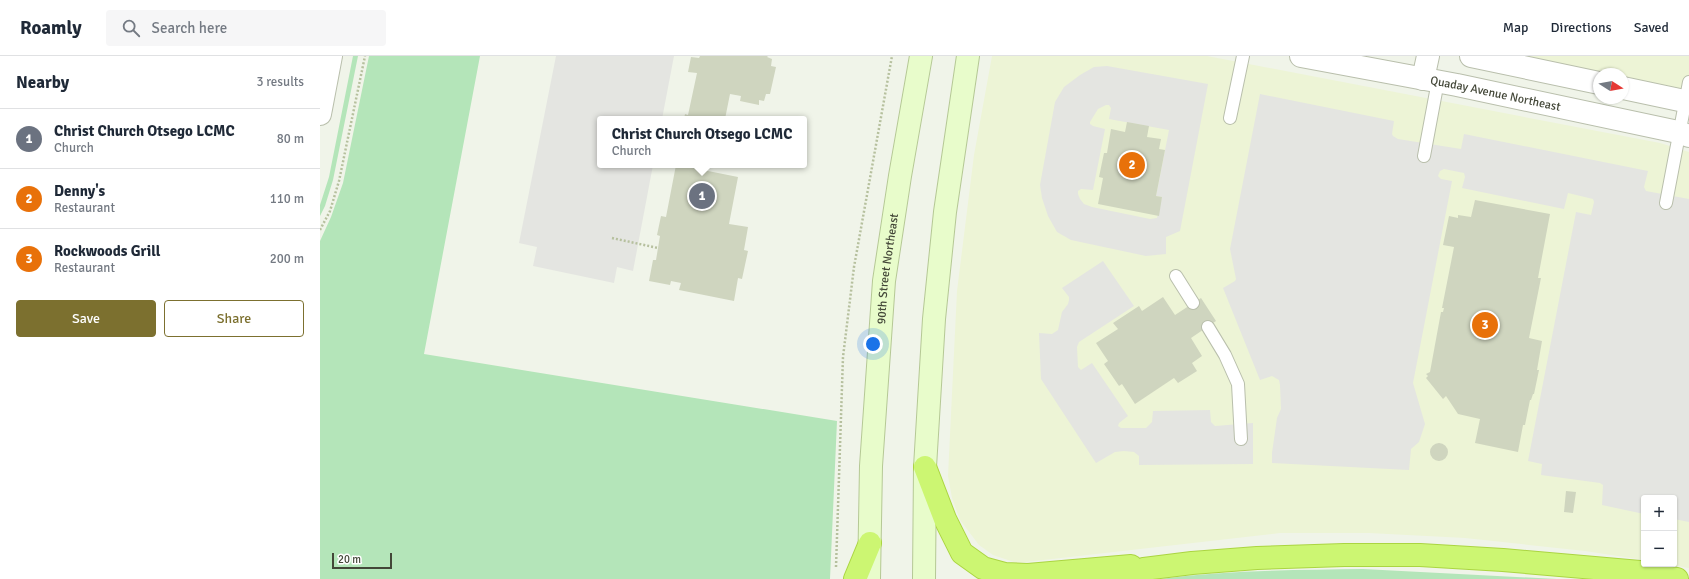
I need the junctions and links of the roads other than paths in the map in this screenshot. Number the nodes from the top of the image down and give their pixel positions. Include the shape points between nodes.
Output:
1 (331, 56) edge
2 (920, 56) edge
3 (968, 56) edge
4 (1243, 56) edge
5 (1301, 56) edge
6 (1428, 56) edge
7 (1462, 56) edge
8 (1471, 56) edge
9 (1439, 82) junction
10 (1593, 82) edge
11 (1629, 89) edge
12 (1688, 95) edge
13 (320, 114) edge
14 (1230, 118) dead end
15 (1684, 134) edge
16 (1424, 156) dead end
17 (1666, 203) dead end
18 (1176, 276) dead end
19 (1193, 303) dead end
20 (1208, 327) dead end
21 (1241, 439) dead end
22 (925, 467) junction
23 (870, 543) junction
24 (1144, 569) junction
25 (845, 575) edge
26 (869, 579) edge
27 (924, 579) edge
28 (1111, 579) edge
29 (1677, 579) edge

1 - 13 street
2 - 23 main road, 90th Street Northeast via 884,281 871,466
3 - 22 main road via 945,212 934,319
4 - 14 lane
5 - 9 street, Quaday Avenue Northeast
6 - 9 street
7 - 9 street
8 - 10 street
9 - 15 street, Quaday Avenue Northeast
9 - 16 lane
11 - 12 street
12 - 15 lane
15 - 17 lane
18 - 19 lane
20 - 21 lane via 1225,355 1238,384
22 - 24 highway via 945,519 962,553 983,568 1005,574 1028,575 1127,566
22 - 27 main road
23 - 25 highway
23 - 26 main road, 90th Street Northeast
24 - 28 highway via 1128,576
24 - 29 highway via 1257,558 1420,555 1640,572

